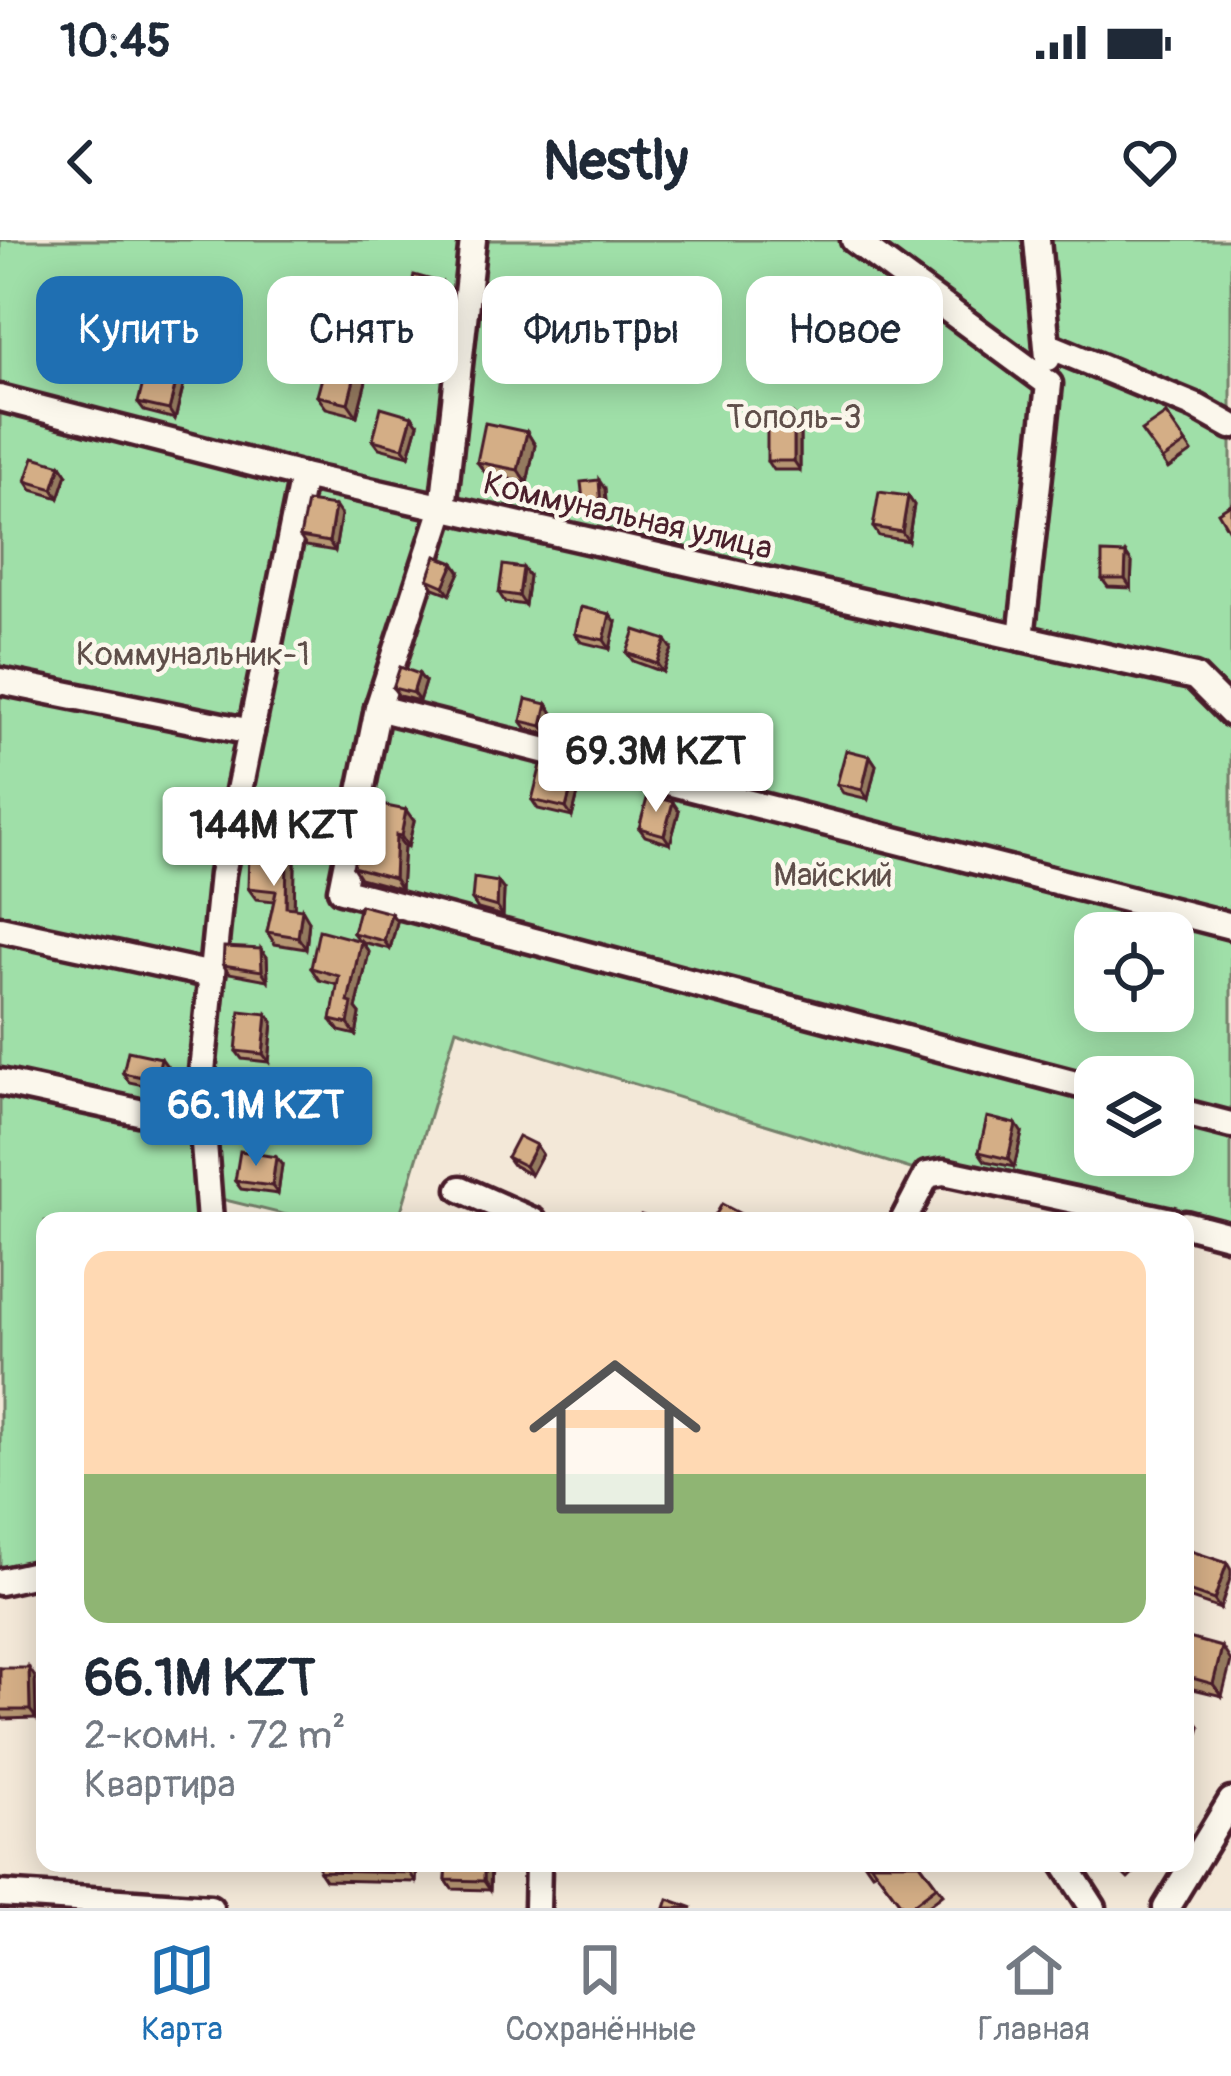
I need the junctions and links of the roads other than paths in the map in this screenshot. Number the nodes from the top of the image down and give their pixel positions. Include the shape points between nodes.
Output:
1 (473, 240) edge
2 (854, 240) edge
3 (1037, 240) edge
4 (1047, 345) junction
5 (1049, 384) junction
6 (0, 398) edge
7 (1231, 426) edge
8 (303, 476) junction
9 (443, 508) junction
10 (1021, 638) junction
11 (0, 681) edge
12 (378, 708) junction
13 (1231, 713) edge
14 (251, 732) junction
15 (1231, 926) edge
16 (0, 929) edge
17 (212, 975) junction
18 (0, 1082) edge
19 (1074, 1083) edge
20 (1194, 1115) edge
21 (1231, 1125) edge
22 (202, 1126) junction
23 (461, 1189) dead end
24 (209, 1212) edge
25 (513, 1212) edge
26 (908, 1212) edge
27 (1129, 1212) edge
28 (1194, 1226) edge
29 (1231, 1236) edge
30 (36, 1574) edge
31 (0, 1582) edge
32 (1231, 1801) edge
33 (1194, 1862) edge
34 (538, 1872) edge
35 (1070, 1872) edge
36 (1188, 1872) edge
37 (0, 1894) edge
38 (210, 1908) edge
39 (536, 1908) edge
40 (1093, 1908) edge
41 (1166, 1908) edge

1 - 9 lane
2 - 5 lane
3 - 4 lane
4 - 5 lane
4 - 7 lane
5 - 10 lane
6 - 8 lane, Коммунальная улица
8 - 9 lane, Коммунальная улица
8 - 14 lane
9 - 10 lane, Коммунальная улица
9 - 12 lane
10 - 13 lane, Коммунальная улица via 1195,677
11 - 14 lane
12 - 15 lane
12 - 19 lane via 341,890
14 - 17 lane via 222,874
16 - 17 lane
17 - 22 lane
18 - 22 lane
20 - 21 lane
22 - 24 lane
23 - 25 lane
26 - 27 lane via 927,1175 944,1172
28 - 29 lane
30 - 31 lane
32 - 33 lane
34 - 39 lane
35 - 40 lane
36 - 41 lane
37 - 38 lane

